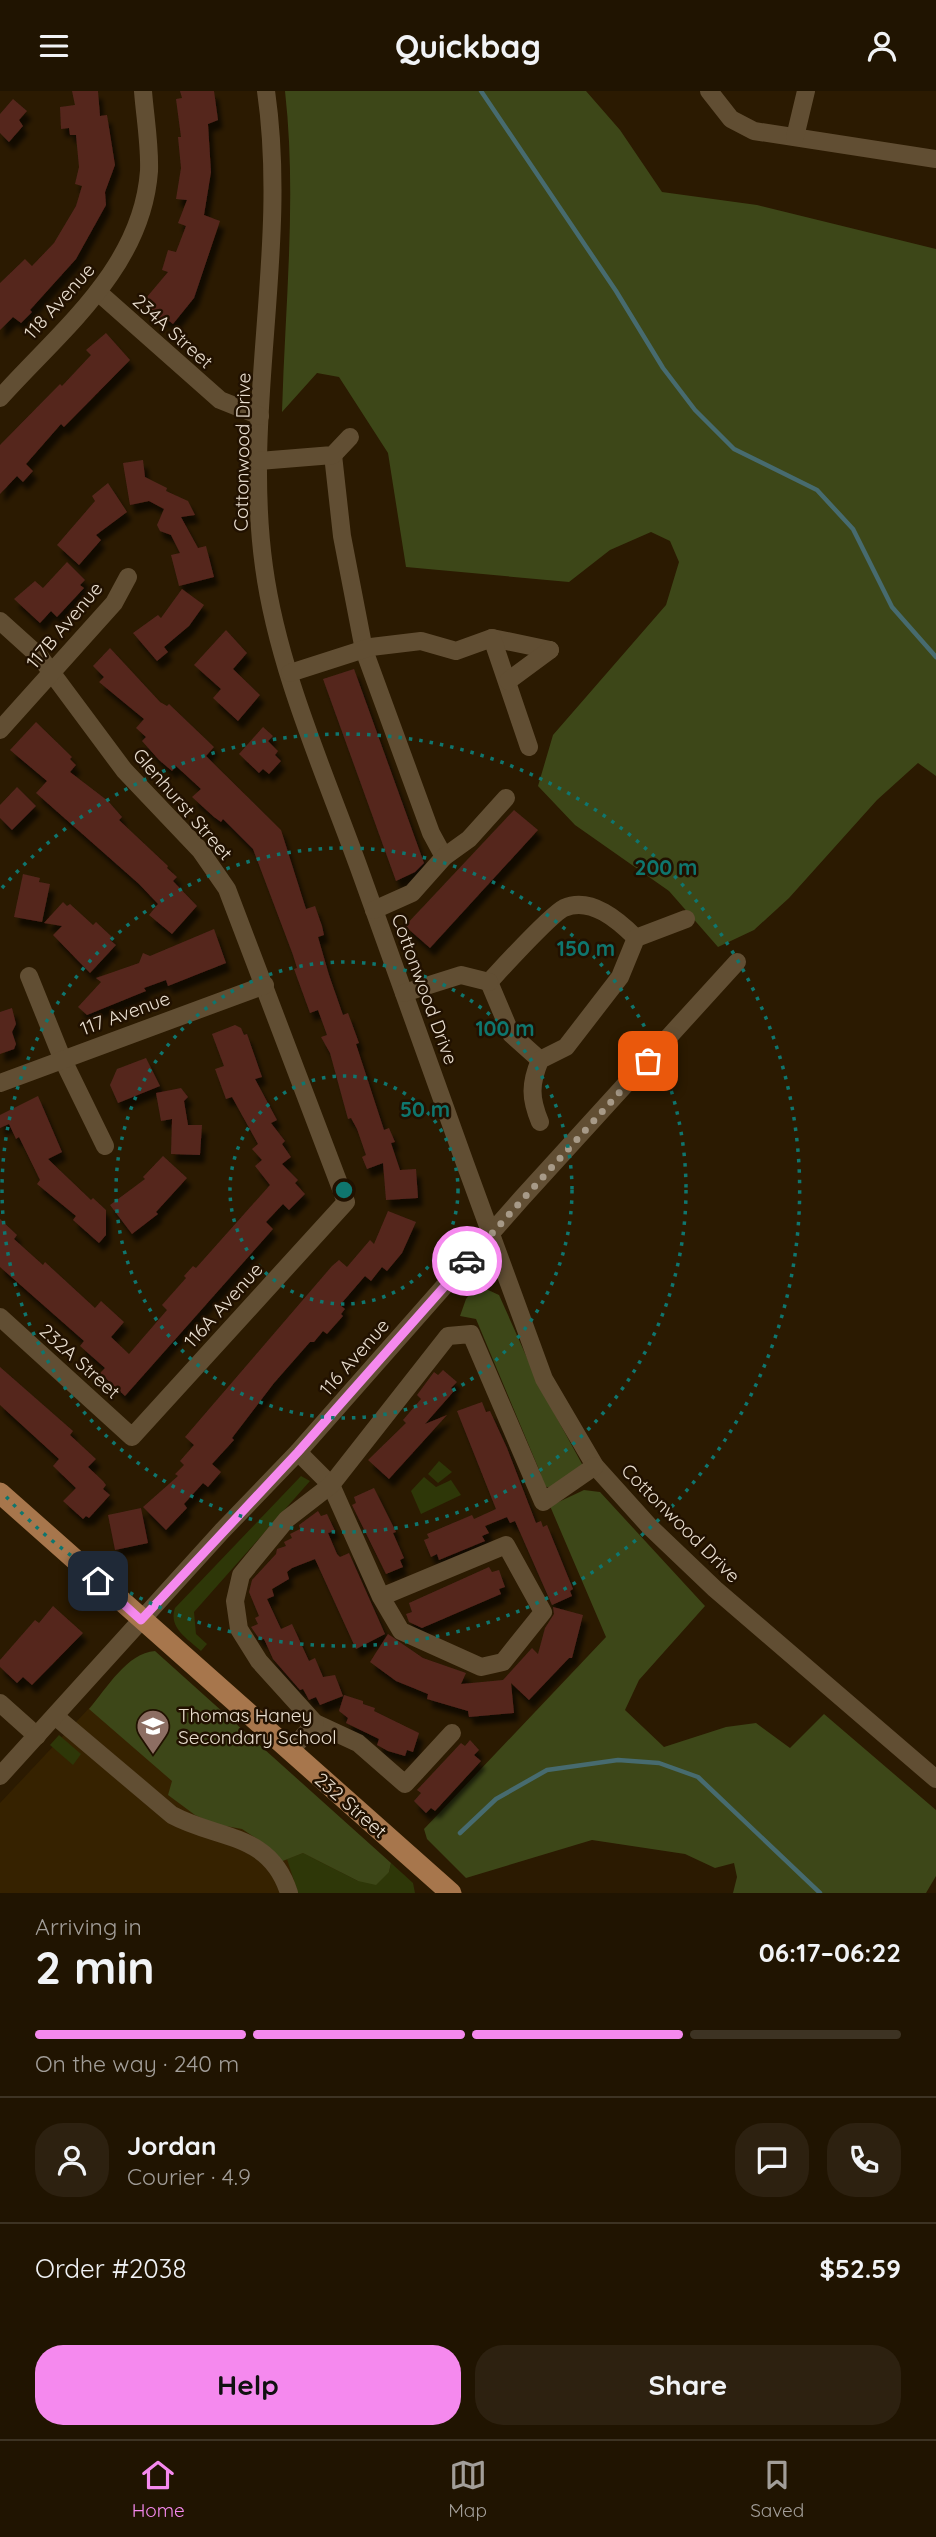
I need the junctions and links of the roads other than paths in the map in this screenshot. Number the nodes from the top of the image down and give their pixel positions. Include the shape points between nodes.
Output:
1 (143, 91) edge
2 (266, 91) edge
3 (709, 91) edge
4 (806, 91) edge
5 (795, 138) junction
6 (936, 159) edge
7 (98, 292) junction
8 (0, 397) edge
9 (260, 416) junction
10 (350, 437) dead end
11 (333, 455) junction
12 (259, 461) junction
13 (128, 577) dead end
14 (0, 621) edge
15 (492, 638) junction
16 (364, 650) junction
17 (52, 673) junction
18 (290, 673) junction
19 (508, 681) junction
20 (0, 730) edge
21 (529, 747) dead end
22 (506, 798) dead end
23 (444, 857) junction
24 (374, 911) junction
25 (686, 919) dead end
26 (636, 938) junction
27 (737, 962) dead end
28 (29, 976) dead end
29 (489, 982) junction
30 (265, 985) junction
31 (404, 993) junction
32 (62, 1058) junction
33 (540, 1060) junction
34 (0, 1083) edge
35 (540, 1122) dead end
36 (104, 1146) dead end
37 (346, 1202) joint
38 (490, 1234) junction
39 (0, 1317) edge
40 (132, 1437) joint
41 (298, 1452) junction
42 (595, 1466) junction
43 (331, 1485) junction
44 (0, 1493) edge
45 (381, 1597) junction
46 (141, 1620) junction
47 (7, 1709) edge
48 (55, 1716) junction
49 (315, 1723) junction
50 (452, 1733) dead end
51 (37, 1736) junction
52 (290, 1751) junction
53 (0, 1776) edge
54 (936, 1779) edge
55 (289, 1893) edge
56 (451, 1893) edge

1 - 7 street, 118 Avenue via 149,171 139,224
2 - 9 street, Cottonwood Drive via 271,149 269,269
3 - 5 street via 731,119 754,131
4 - 5 street
5 - 6 street
7 - 8 street, 118 Avenue
7 - 9 street, 234A Street via 220,400
9 - 12 street, Cottonwood Drive
10 - 11 street
11 - 12 street
11 - 16 street via 342,536
12 - 18 street, Cottonwood Drive via 265,572
13 - 17 street, 117B Avenue via 114,603
14 - 17 street, Glenhurst Street
15 - 16 street via 456,651 421,641
15 - 19 street
15 - 19 street via 550,650
16 - 18 street
16 - 23 street
17 - 20 street, 117B Avenue
17 - 30 street, Glenhurst Street via 124,770 211,863 233,899
18 - 24 street, Cottonwood Drive
19 - 21 street
22 - 23 street via 469,839
23 - 24 street via 412,893
24 - 31 street, Cottonwood Drive
25 - 26 street
26 - 29 street via 614,916 583,905 564,908
26 - 33 street via 620,977 566,1047
27 - 38 street, 116 Avenue
28 - 32 street
29 - 31 street via 461,975
29 - 33 street via 511,1034
30 - 32 street, 117 Avenue
30 - 37 street, Glenhurst Street
31 - 38 street, Cottonwood Drive
32 - 34 street, 117 Avenue
32 - 36 street
33 - 35 street via 531,1101
37 - 40 street, 116A Avenue
38 - 41 street, 116 Avenue
38 - 42 street, Cottonwood Drive via 544,1379
39 - 40 street, 232A Street
41 - 43 street
41 - 46 street, 116 Avenue
42 - 43 street via 542,1503 471,1334 448,1336
42 - 54 street, Cottonwood Drive via 715,1589
43 - 45 street
43 - 49 street via 279,1529 241,1575 235,1601 239,1629 259,1661
44 - 46 main road, 232 Street
45 - 45 street via 401,1631 481,1667 503,1662 543,1612 506,1545
46 - 48 street, 116 Avenue
46 - 52 main road, 232 Street
47 - 51 street
48 - 51 street, 116 Avenue
48 - 55 street via 172,1815 252,1844 285,1880
49 - 50 street via 358,1743 405,1784
49 - 52 street
51 - 53 street, 116 Avenue
52 - 56 main road, 232 Street

